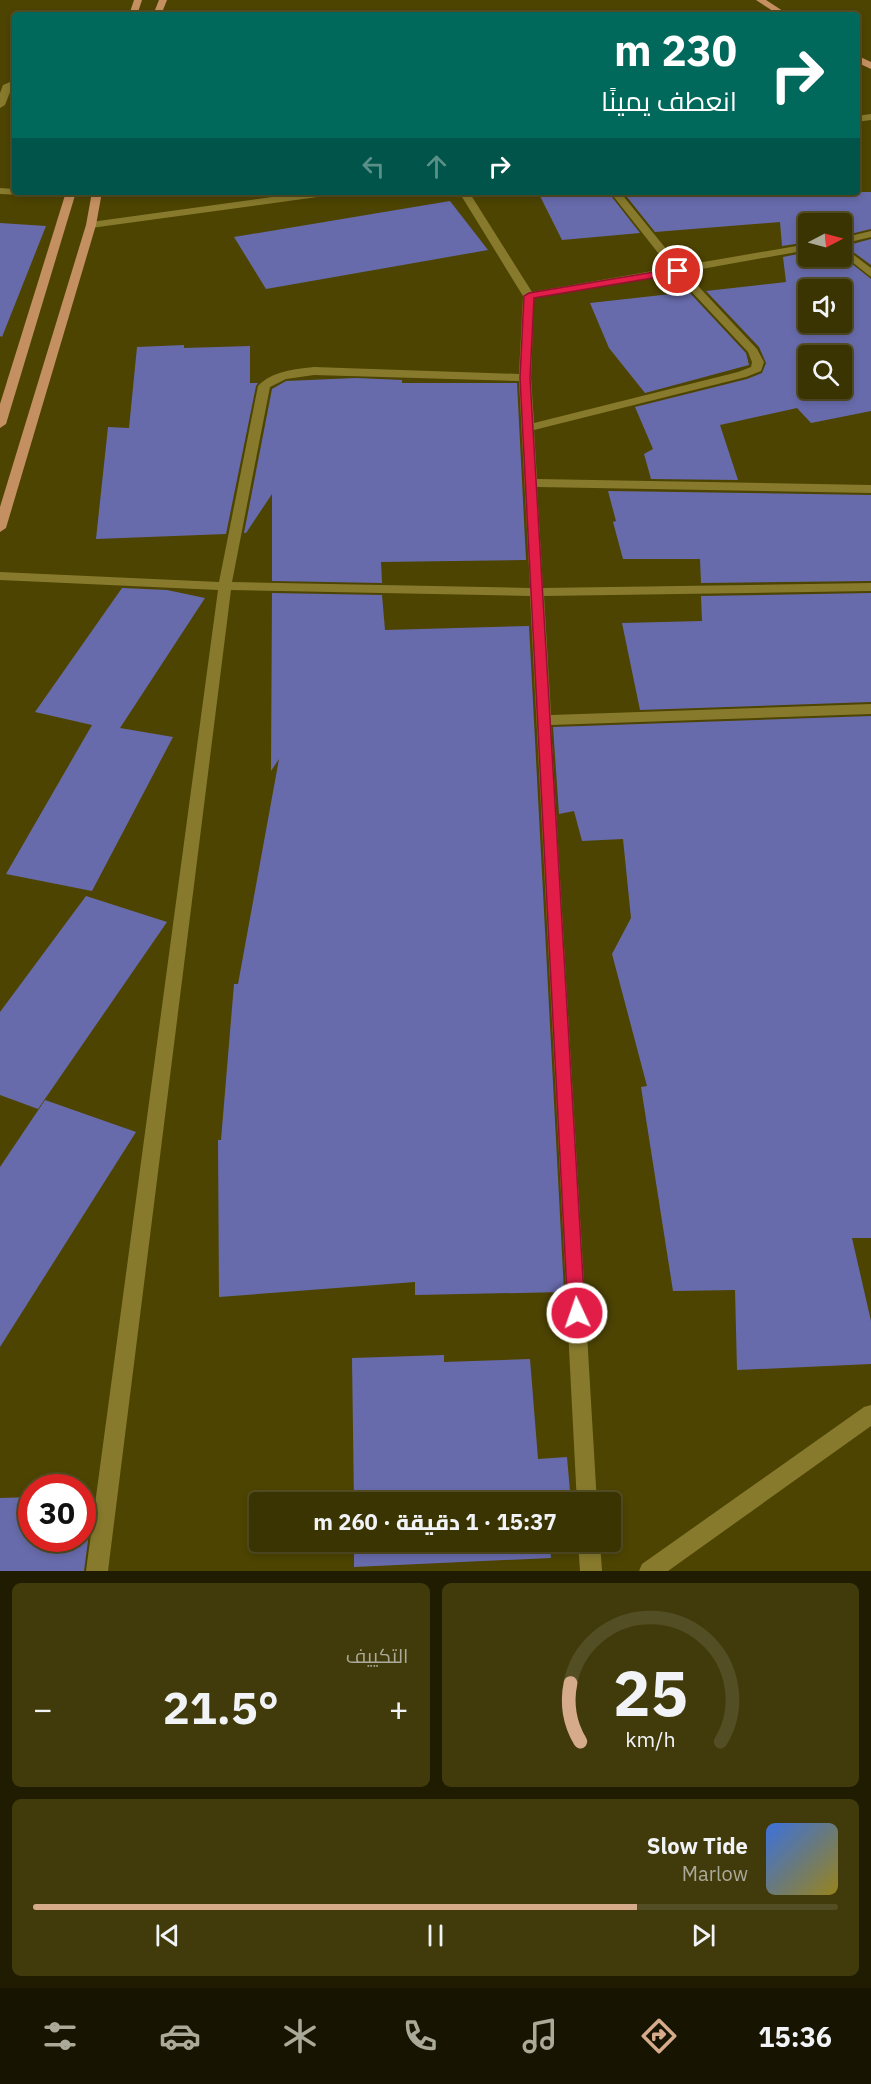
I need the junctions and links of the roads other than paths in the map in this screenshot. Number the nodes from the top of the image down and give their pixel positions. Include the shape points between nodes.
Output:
1 (760, 0) edge
2 (780, 12) edge
3 (12, 84) edge
4 (0, 105) edge
5 (69, 195) edge
6 (96, 195) edge
7 (310, 195) edge
8 (466, 195) edge
9 (617, 195) edge
10 (91, 225) junction
11 (871, 234) edge
12 (852, 239) edge
13 (798, 249) edge
14 (852, 258) edge
15 (678, 271) junction
16 (871, 274) edge
17 (529, 296) junction
18 (525, 378) junction
19 (0, 424) edge
20 (528, 428) junction
21 (532, 483) junction
22 (871, 489) edge
23 (0, 528) edge
24 (0, 576) edge
25 (225, 586) junction
26 (871, 587) edge
27 (536, 592) junction
28 (871, 709) edge
29 (544, 720) junction
30 (871, 1414) edge
31 (586, 1492) edge
32 (590, 1552) edge
33 (97, 1571) edge
34 (591, 1571) edge
35 (650, 1571) edge

1 - 2 main road
3 - 4 street
5 - 19 main road
6 - 10 main road
7 - 10 street
8 - 17 street
9 - 15 street
10 - 23 main road
11 - 12 street
13 - 15 street
14 - 16 street
15 - 17 street
15 - 20 street via 753,351 757,369
17 - 18 street
18 - 20 street
18 - 25 street via 314,371 273,379 261,395
20 - 21 street
21 - 22 street
21 - 27 street
24 - 25 street
25 - 27 street
25 - 33 street
26 - 27 street
27 - 29 street
28 - 29 street
29 - 31 street
30 - 35 street
32 - 34 street

